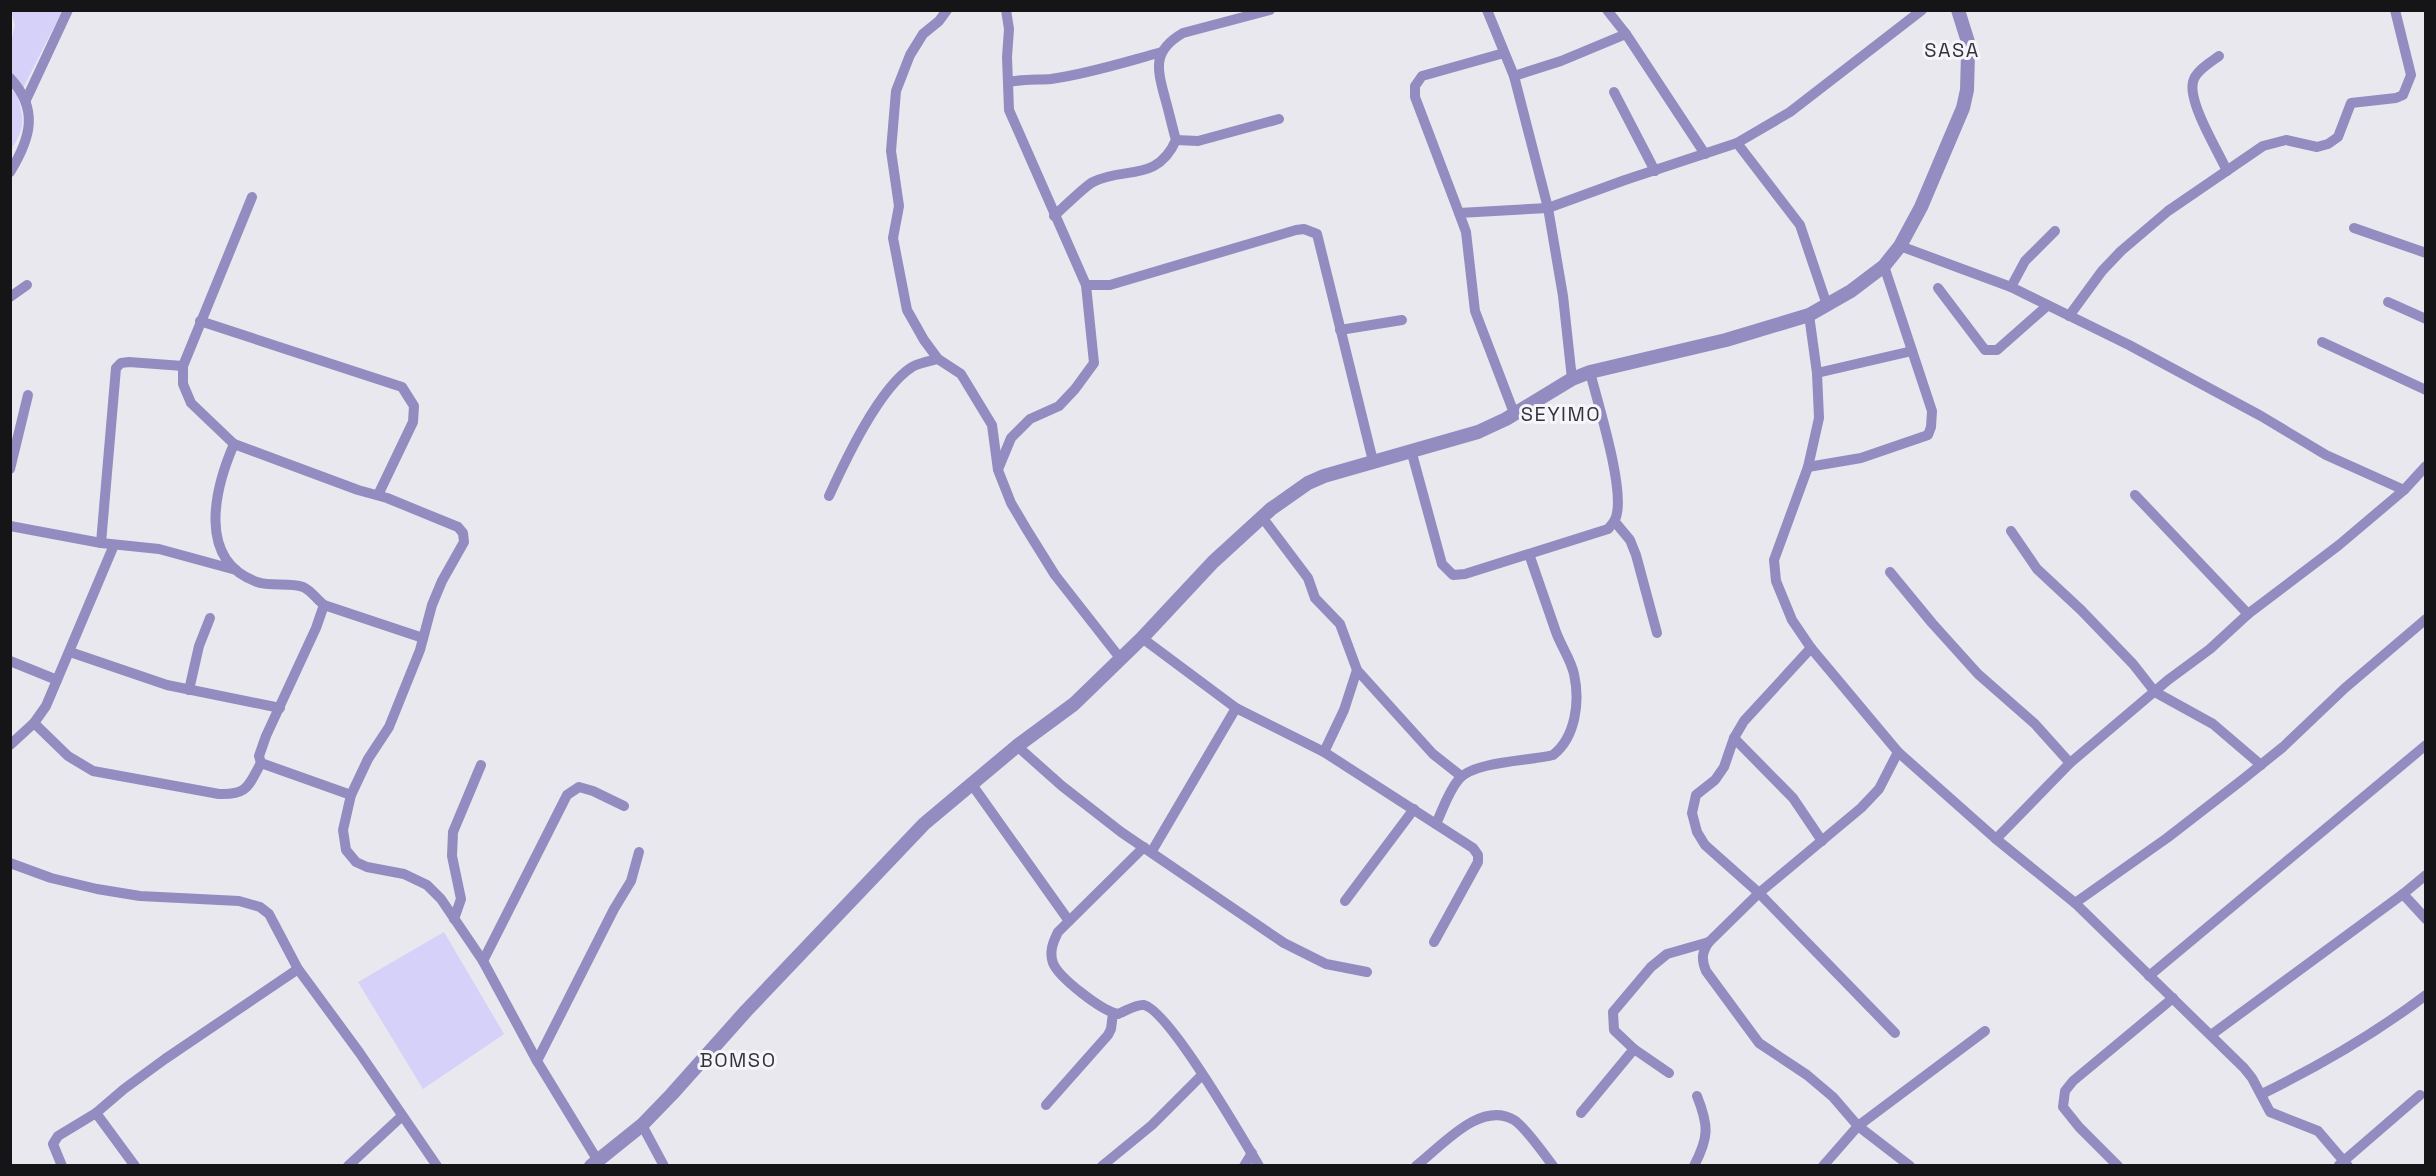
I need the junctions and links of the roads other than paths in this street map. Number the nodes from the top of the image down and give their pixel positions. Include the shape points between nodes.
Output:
1 (68, 10) edge
2 (948, 10) edge
3 (1006, 10) edge
4 (1270, 10) edge
5 (1487, 10) edge
6 (1607, 10) edge
7 (1922, 10) edge
8 (1959, 10) edge
9 (2395, 10) edge
10 (1626, 34) junction
11 (1162, 52) junction
12 (1504, 53) junction
13 (2219, 56) dead end
14 (1514, 76) junction
15 (10, 78) edge
16 (1009, 82) junction
17 (1614, 92) dead end
18 (27, 100) junction
19 (1279, 118) dead end
20 (1176, 140) junction
21 (1737, 143) junction
22 (1706, 154) junction
23 (1655, 171) junction
24 (2227, 171) junction
25 (10, 172) edge
26 (252, 197) dead end
27 (1548, 208) junction
28 (1459, 213) junction
29 (1054, 216) junction
30 (2354, 228) dead end
31 (2055, 231) dead end
32 (1900, 246) junction
33 (2426, 253) edge
34 (1884, 266) junction
35 (27, 285) dead end
36 (1086, 285) junction
37 (2011, 287) junction
38 (1938, 288) dead end
39 (10, 297) edge
40 (2388, 302) dead end
41 (1827, 305) junction
42 (2047, 306) junction
43 (1809, 315) junction
44 (2069, 316) junction
45 (2426, 319) edge
46 (1402, 320) dead end
47 (200, 321) junction
48 (1340, 330) junction
49 (2322, 342) dead end
50 (1912, 351) junction
51 (938, 359) junction
52 (183, 366) junction
53 (1590, 372) junction
54 (1817, 373) junction
55 (1572, 378) junction
56 (2426, 390) edge
57 (28, 395) dead end
58 (1514, 413) junction
59 (234, 444) junction
60 (1411, 450) junction
61 (1373, 461) junction
62 (1808, 467) junction
63 (2425, 468) edge
64 (10, 469) edge
65 (998, 470) junction
66 (2404, 490) junction
67 (378, 495) junction
68 (2135, 495) dead end
69 (829, 496) dead end
70 (1262, 517) junction
71 (1615, 522) junction
72 (10, 526) edge
73 (2011, 531) dead end
74 (101, 543) junction
75 (114, 545) junction
76 (1529, 554) junction
77 (236, 570) junction
78 (1890, 572) dead end
79 (324, 605) junction
80 (2248, 614) junction
81 (210, 618) dead end
82 (2426, 619) edge
83 (1657, 633) dead end
84 (423, 638) junction
85 (1142, 638) junction
86 (1811, 648) junction
87 (70, 652) junction
88 (1120, 658) junction
89 (10, 662) edge
90 (1358, 670) junction
91 (57, 680) junction
92 (189, 690) junction
93 (2155, 692) junction
94 (280, 708) junction
95 (1236, 708) junction
96 (34, 723) junction
97 (1734, 738) junction
98 (10, 745) edge
99 (2426, 745) edge
100 (1017, 746) junction
101 (1324, 752) junction
102 (1898, 752) junction
103 (2070, 763) junction
104 (261, 764) junction
105 (481, 765) dead end
106 (2261, 765) junction
107 (1461, 776) junction
108 (973, 786) junction
109 (351, 795) junction
110 (624, 806) dead end
111 (1414, 809) junction
112 (1436, 824) junction
113 (1996, 839) junction
114 (1822, 841) junction
115 (1148, 849) junction
116 (639, 852) dead end
117 (10, 863) edge
118 (2426, 875) edge
119 (1759, 893) junction
120 (2403, 894) junction
121 (1345, 901) dead end
122 (2075, 903) junction
123 (454, 919) junction
124 (2426, 919) edge
125 (1069, 921) junction
126 (1434, 942) dead end
127 (1709, 942) junction
128 (483, 961) junction
129 (298, 969) junction
130 (1367, 972) dead end
131 (2149, 976) junction
132 (2426, 995) edge
133 (2173, 998) junction
134 (1113, 1013) junction
135 (1985, 1031) dead end
136 (1895, 1033) dead end
137 (2211, 1035) junction
138 (1634, 1048) junction
139 (537, 1061) junction
140 (1669, 1073) dead end
141 (1202, 1076) junction
142 (2262, 1095) junction
143 (2420, 1095) dead end
144 (1697, 1096) dead end
145 (1046, 1105) dead end
146 (96, 1113) junction
147 (1581, 1113) dead end
148 (402, 1116) junction
149 (642, 1125) junction
150 (1858, 1126) junction
151 (1252, 1153) junction
152 (594, 1163) edge
153 (2343, 1164) edge
154 (62, 1166) edge
155 (135, 1166) edge
156 (348, 1166) edge
157 (437, 1166) edge
158 (664, 1166) edge
159 (1102, 1166) edge
160 (1244, 1166) edge
161 (1259, 1166) edge
162 (1416, 1166) edge
163 (1553, 1166) edge
164 (1694, 1166) edge
165 (1823, 1166) edge
166 (1910, 1166) edge
167 (2118, 1166) edge

1 - 18 street
2 - 51 street via 923,34 910,55 896,92 891,151 899,206 893,238 907,310
3 - 16 street
4 - 11 street via 1183,33 1170,40
5 - 12 street
6 - 10 street
7 - 21 street via 1790,112
8 - 32 street via 1968,42 1963,108 1935,178
9 - 24 street via 2411,75 2403,95 2351,103 2338,137 2328,144 2318,147 2286,140 2276,142
10 - 14 street
10 - 22 street
11 - 16 street via 1050,79
11 - 20 street via 1157,68
12 - 14 street
12 - 28 street via 1422,75 1415,86
13 - 24 street via 2193,80 2192,91
14 - 27 street
15 - 18 street
16 - 29 street via 1009,110
17 - 23 street
18 - 25 street via 30,130
19 - 20 street via 1198,141
20 - 29 street via 1154,166 1090,183
21 - 22 street
21 - 41 street via 1800,225
22 - 23 street
23 - 27 street
24 - 44 street via 2168,211 2121,251
26 - 47 street
27 - 28 street
27 - 55 street
28 - 58 street via 1466,232 1475,311
29 - 36 street
30 - 33 street
31 - 37 street via 2025,261
32 - 34 street
32 - 37 street
34 - 41 street
34 - 50 street
35 - 39 street
36 - 48 street via 1110,285 1304,229 1317,234 1320,240
36 - 65 street via 1094,363 1059,406 1030,419 1011,438
37 - 42 street
38 - 42 street via 1985,350 1996,350
40 - 45 street
41 - 43 street
42 - 44 street
43 - 53 street via 1726,340
43 - 54 street
44 - 66 street via 2261,416 2326,455
46 - 48 street
47 - 52 street
47 - 67 street via 402,387 414,406 413,422
48 - 61 street
49 - 56 street
50 - 54 street
50 - 62 street via 1932,411 1928,435 1861,458
51 - 65 street via 961,374 992,425
51 - 69 street via 912,366 889,391 854,442
52 - 59 street via 183,384 191,403
52 - 74 street via 129,362 116,368
53 - 55 street
53 - 71 street via 1617,488
54 - 62 street via 1819,418
55 - 58 street
57 - 64 street
58 - 60 street via 1478,432
59 - 67 street
59 - 77 street via 217,496 215,527 222,553
60 - 61 street
60 - 76 street via 1446,570 1459,575
61 - 70 street via 1308,483
62 - 86 street via 1774,560 1784,602
63 - 66 street
65 - 88 street via 1011,503 1055,575
66 - 80 street
67 - 84 street via 449,523 463,533 464,542 432,604
68 - 80 street
70 - 85 street via 1213,562
70 - 90 street via 1308,578 1315,598 1340,624
71 - 76 street via 1608,529
71 - 83 street via 1636,555
72 - 74 street
73 - 93 street via 2037,569 2118,648
74 - 75 street
75 - 77 street via 159,549
75 - 87 street
76 - 107 street via 1574,674 1575,718 1566,740 1553,755 1484,767
77 - 79 street via 272,586 300,586
78 - 103 street via 1978,674 2035,724
79 - 84 street
79 - 94 street
80 - 93 street
81 - 92 street
82 - 106 street
84 - 109 street via 389,727
85 - 88 street
85 - 95 street
86 - 97 street via 1751,712
86 - 102 street
87 - 91 street
87 - 92 street
88 - 100 street via 1074,704
89 - 91 street
90 - 101 street
90 - 107 street via 1433,754
91 - 96 street
92 - 94 street
93 - 103 street
93 - 106 street via 2213,724
94 - 104 street via 259,756
95 - 101 street
95 - 115 street
96 - 98 street
96 - 104 street via 81,766 118,777 235,795 247,789
97 - 114 street via 1792,798
97 - 119 street via 1724,767 1696,795 1692,813 1705,845
99 - 131 street
100 - 108 street
100 - 115 street via 1062,786
101 - 111 street
102 - 113 street
102 - 114 street via 1879,789
103 - 113 street
104 - 109 street
105 - 123 street via 453,832 452,856 461,899
106 - 122 street
107 - 112 street
108 - 125 street
108 - 149 street via 924,824
109 - 123 street via 343,830 346,850 356,862 367,867 404,874 427,885
110 - 128 street via 579,787 567,795
111 - 112 street
111 - 121 street
112 - 126 street via 1478,855
113 - 122 street
114 - 119 street
115 - 125 street
115 - 130 street via 1284,943 1326,964
116 - 139 street via 631,881
117 - 129 street via 98,889 140,896 239,901 261,907 269,914
118 - 120 street
119 - 127 street
119 - 136 street
120 - 124 street
120 - 137 street
122 - 131 street
123 - 128 street
125 - 134 street via 1053,942 1052,961 1086,996
127 - 138 street via 1667,954 1613,1011 1614,1030
127 - 150 street via 1702,961 1706,971 1741,1022 1759,1043 1833,1097
128 - 139 street
129 - 146 street via 165,1059
129 - 148 street
131 - 133 street
132 - 142 street via 2320,1066
133 - 137 street
133 - 167 street via 2065,1091 2063,1107
134 - 141 street via 1137,1006 1149,1008 1168,1026
134 - 145 street via 1108,1035
135 - 150 street
137 - 142 street via 2244,1068
138 - 140 street
138 - 147 street
139 - 152 street
141 - 151 street
141 - 159 street
142 - 153 street via 2270,1112 2318,1131
143 - 153 street
144 - 164 street via 1706,1118 1706,1141
146 - 154 street via 57,1136 54,1144
146 - 155 street
148 - 156 street
148 - 157 street
149 - 152 street
149 - 158 street
150 - 165 street
150 - 166 street
151 - 160 street
151 - 161 street
162 - 163 street via 1468,1124 1496,1114 1515,1120

